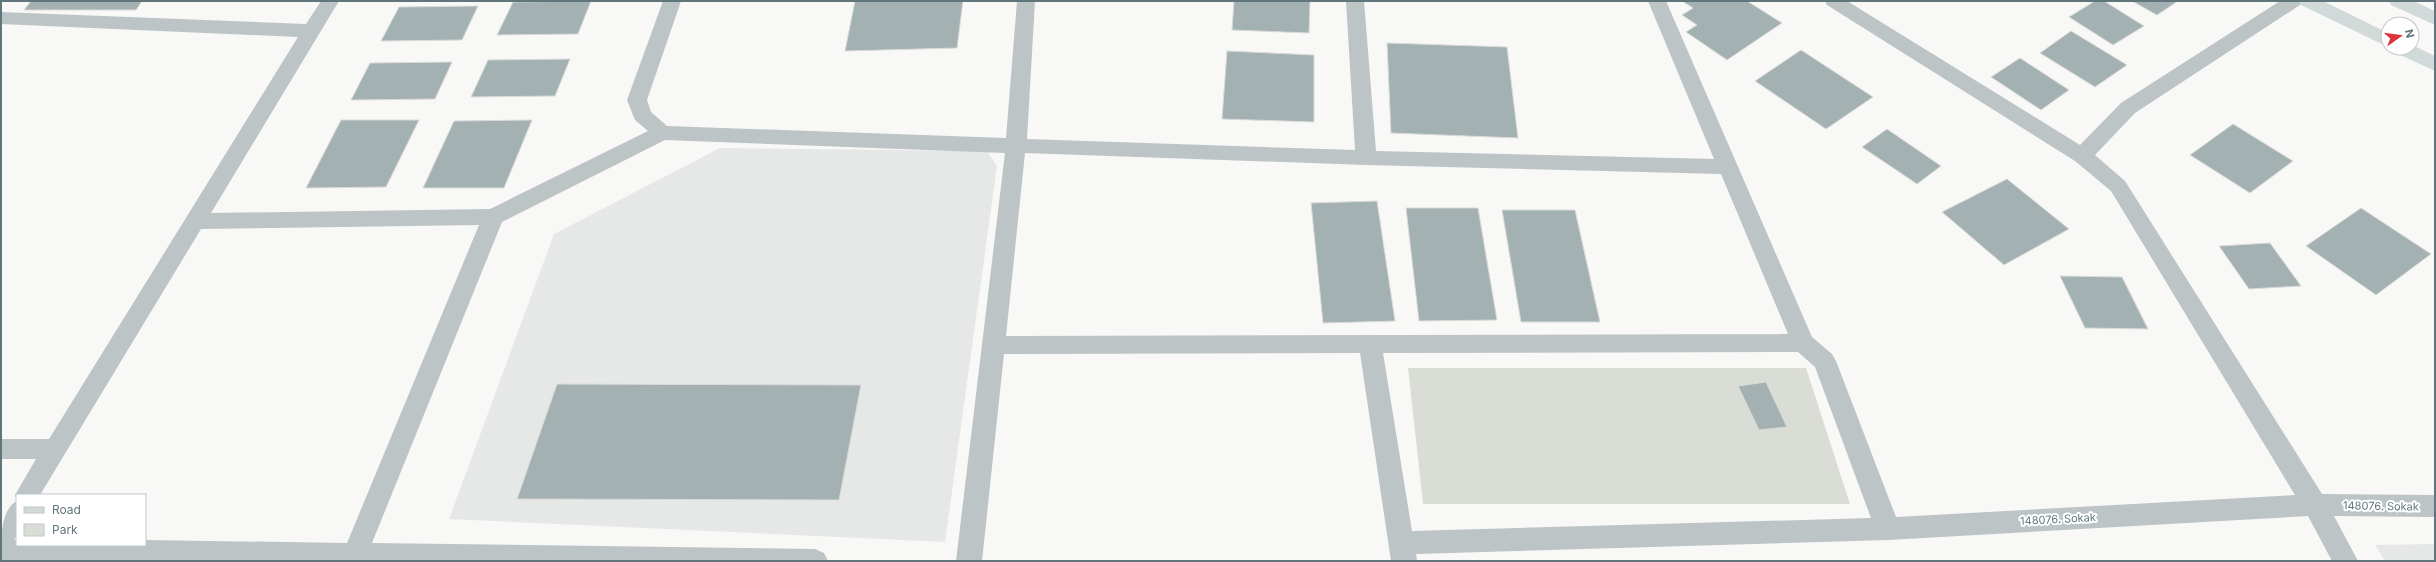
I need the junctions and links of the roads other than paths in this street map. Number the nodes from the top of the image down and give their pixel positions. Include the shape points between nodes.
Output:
1 (330, 1) edge
2 (672, 1) edge
3 (1026, 1) edge
4 (1355, 1) edge
5 (1657, 1) edge
6 (1834, 1) edge
7 (2293, 1) edge
8 (2308, 1) edge
9 (2398, 1) edge
10 (1, 18) edge
11 (2435, 18) edge
12 (312, 30) junction
13 (2380, 37) edge
14 (2419, 56) edge
15 (2435, 64) edge
16 (662, 133) junction
17 (1016, 146) junction
18 (2082, 156) junction
19 (1366, 158) junction
20 (1728, 167) junction
21 (493, 216) junction
22 (194, 221) junction
23 (1803, 343) junction
24 (994, 345) junction
25 (1370, 345) junction
26 (53, 449) junction
27 (1, 450) edge
28 (28, 494) edge
29 (2315, 505) junction
30 (2435, 506) edge
31 (16, 514) edge
32 (1888, 529) junction
33 (1, 540) edge
34 (1, 552) edge
35 (1403, 552) edge
36 (355, 554) junction
37 (97, 556) edge
38 (526, 559) edge
39 (815, 561) edge
40 (969, 561) edge
41 (2345, 561) edge

1 - 12 street
2 - 16 street via 638,100 642,115
3 - 17 street
4 - 19 street
5 - 20 street
6 - 18 street
7 - 18 street via 2128,108
8 - 13 main road
9 - 11 main road
10 - 12 street
12 - 22 street
14 - 15 main road
16 - 17 street
16 - 21 street
17 - 19 street
17 - 24 street
18 - 29 street via 2118,186
19 - 20 street
20 - 23 street
21 - 22 street
21 - 36 street
22 - 26 street
23 - 25 street
23 - 32 street via 1824,361
24 - 25 street
24 - 40 street
25 - 35 street
26 - 27 street
26 - 28 street
29 - 30 street, 148076. Sokak
29 - 32 street, 148076. Sokak
29 - 41 street
31 - 33 street
32 - 35 street, 148076. Sokak
34 - 37 street
36 - 37 street
36 - 38 street
38 - 39 street

